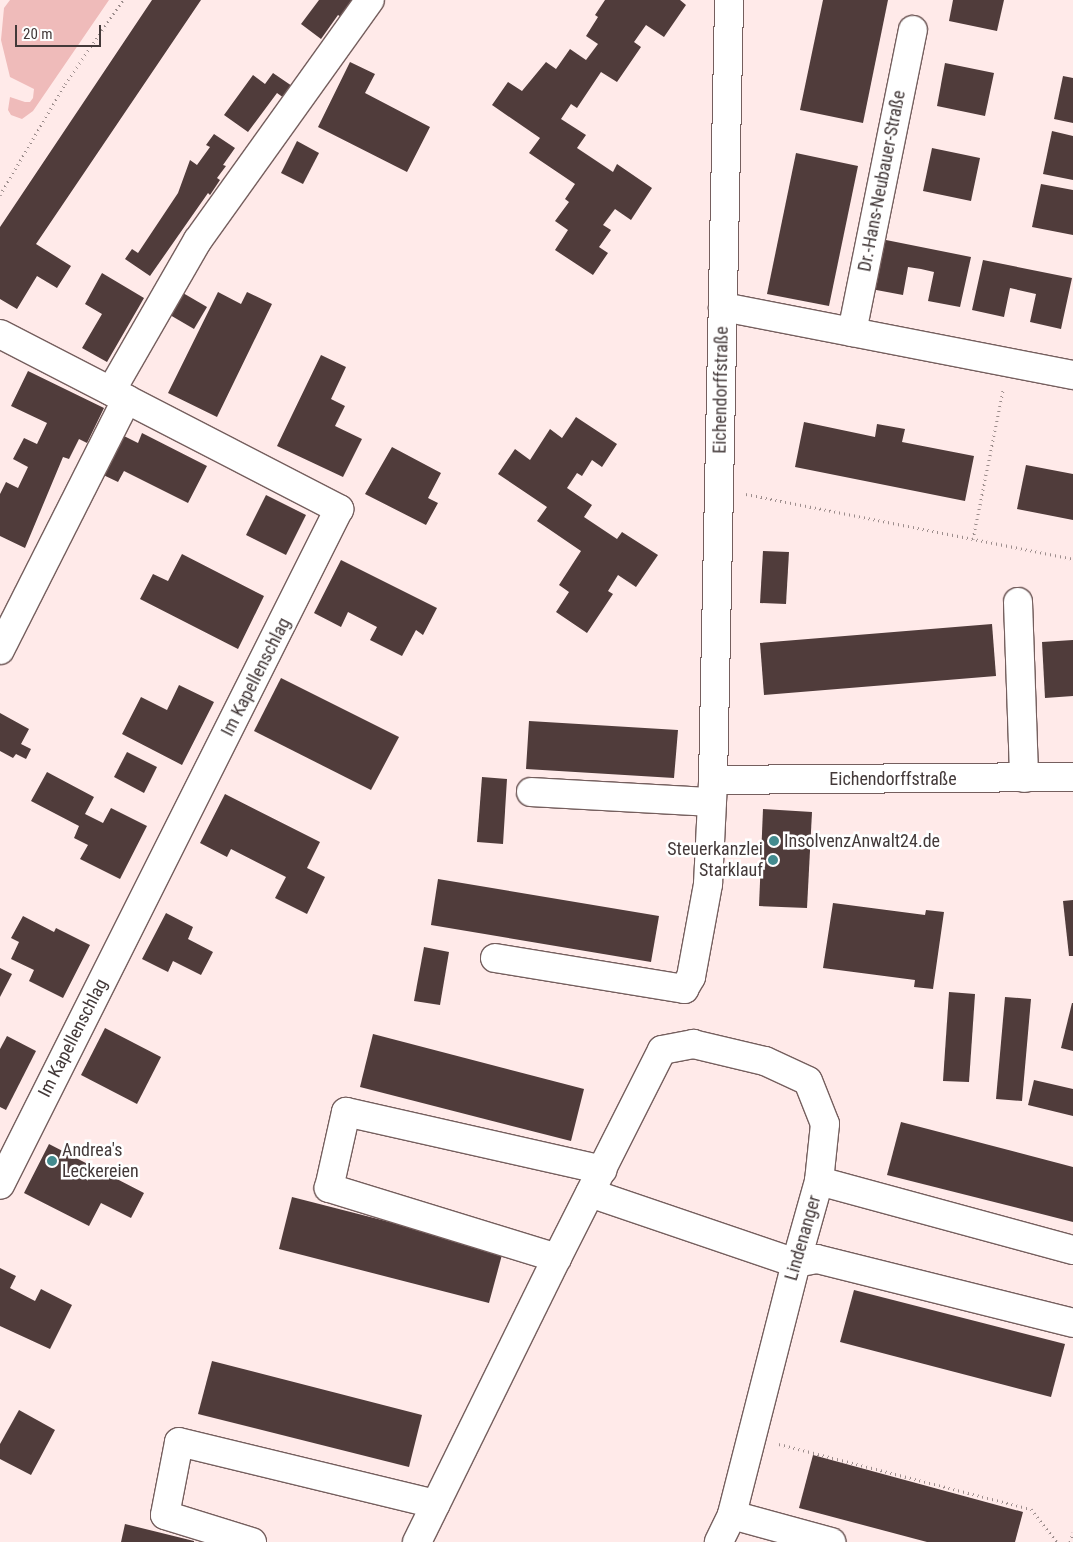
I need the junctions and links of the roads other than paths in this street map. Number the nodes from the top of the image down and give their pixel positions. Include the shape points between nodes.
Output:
1 (370, 0) edge
2 (729, 0) edge
3 (912, 30) dead end
4 (723, 307) junction
5 (852, 332) junction
6 (0, 334) edge
7 (1073, 376) edge
8 (119, 395) junction
9 (1018, 602) dead end
10 (0, 650) edge
11 (1073, 777) edge
12 (1024, 778) junction
13 (713, 791) junction
14 (531, 792) dead end
15 (495, 958) dead end
16 (603, 1170) junction
17 (819, 1181) junction
18 (0, 1185) edge
19 (590, 1193) junction
20 (1073, 1250) edge
21 (556, 1258) junction
22 (796, 1262) junction
23 (1073, 1324) edge
24 (436, 1504) junction
25 (732, 1515) junction
26 (252, 1542) edge
27 (417, 1542) edge
28 (719, 1542) edge
29 (831, 1542) edge

1 - 8 street via 198,240
2 - 4 street, Eichendorffstraße
3 - 5 street, Dr.-Hans-Neubauer-Straße
4 - 5 street
4 - 13 street, Eichendorffstraße
5 - 7 street
6 - 8 street, Im Kapellenschlag
8 - 10 street
8 - 18 street, Im Kapellenschlag via 339,509
9 - 12 street
11 - 12 street, Eichendorffstraße
12 - 13 street, Eichendorffstraße
13 - 14 street
13 - 15 street, Eichendorffstraße via 708,884 691,977 684,989
16 - 17 street, Lindenanger via 662,1050 693,1044 765,1060 808,1081 825,1124
16 - 19 street
16 - 21 street via 346,1112 329,1188
17 - 20 street
17 - 22 street, Lindenanger
19 - 21 street
19 - 22 street
21 - 24 street
22 - 23 street via 817,1259
22 - 25 street, Lindenanger
24 - 26 street via 179,1442 165,1515
24 - 27 street
25 - 28 street, Lindenanger
25 - 29 street

